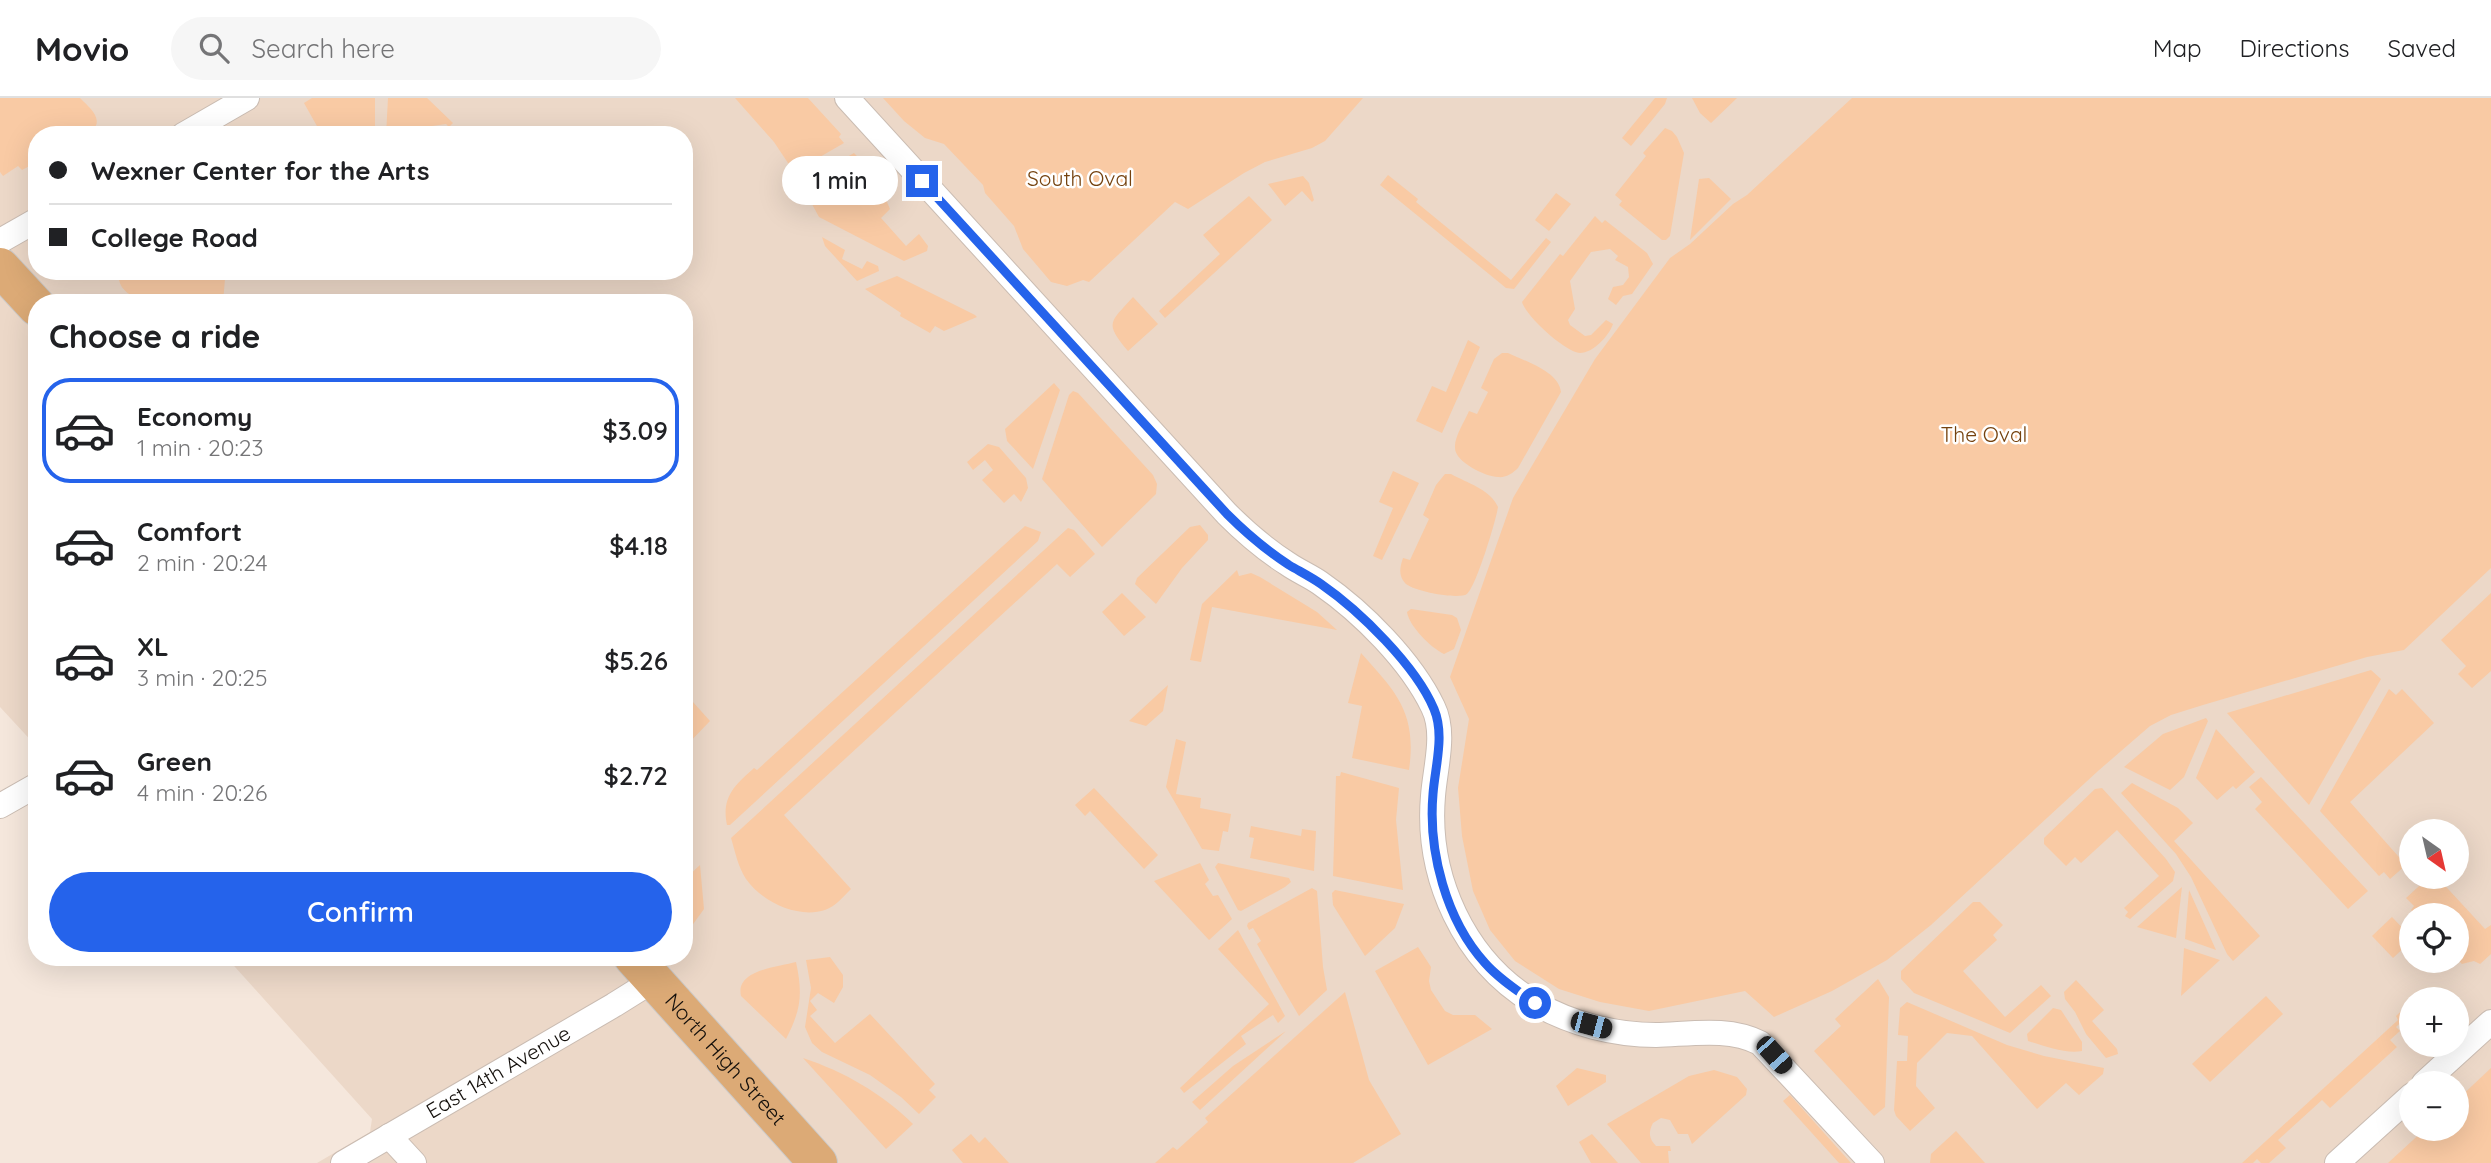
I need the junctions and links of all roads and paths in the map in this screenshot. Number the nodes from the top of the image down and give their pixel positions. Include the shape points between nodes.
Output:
1 (247, 98) edge
2 (846, 98) edge
3 (199, 126) edge
4 (28, 225) edge
5 (0, 242) edge
6 (0, 267) edge
7 (28, 297) edge
8 (28, 790) edge
9 (0, 806) edge
10 (644, 968) edge
11 (2491, 1022) edge
12 (2437, 1071) edge
13 (2399, 1107) edge
14 (389, 1136) junction
15 (343, 1163) edge
16 (414, 1163) edge
17 (818, 1163) edge
18 (1872, 1163) edge
19 (2337, 1163) edge

1 - 3 street
2 - 18 street via 1227,514 1247,534 1351,608 1417,680 1439,723 1432,802 1443,886 1464,932 1485,963 1535,1003 1572,1020 1610,1030 1654,1035 1733,1034 1760,1042
4 - 5 street
6 - 7 main road
8 - 9 street
10 - 14 street, East 14th Avenue via 602,1012
10 - 17 main road, North High Street
11 - 12 street
13 - 19 street
14 - 15 street, East 14th Avenue
14 - 16 street

